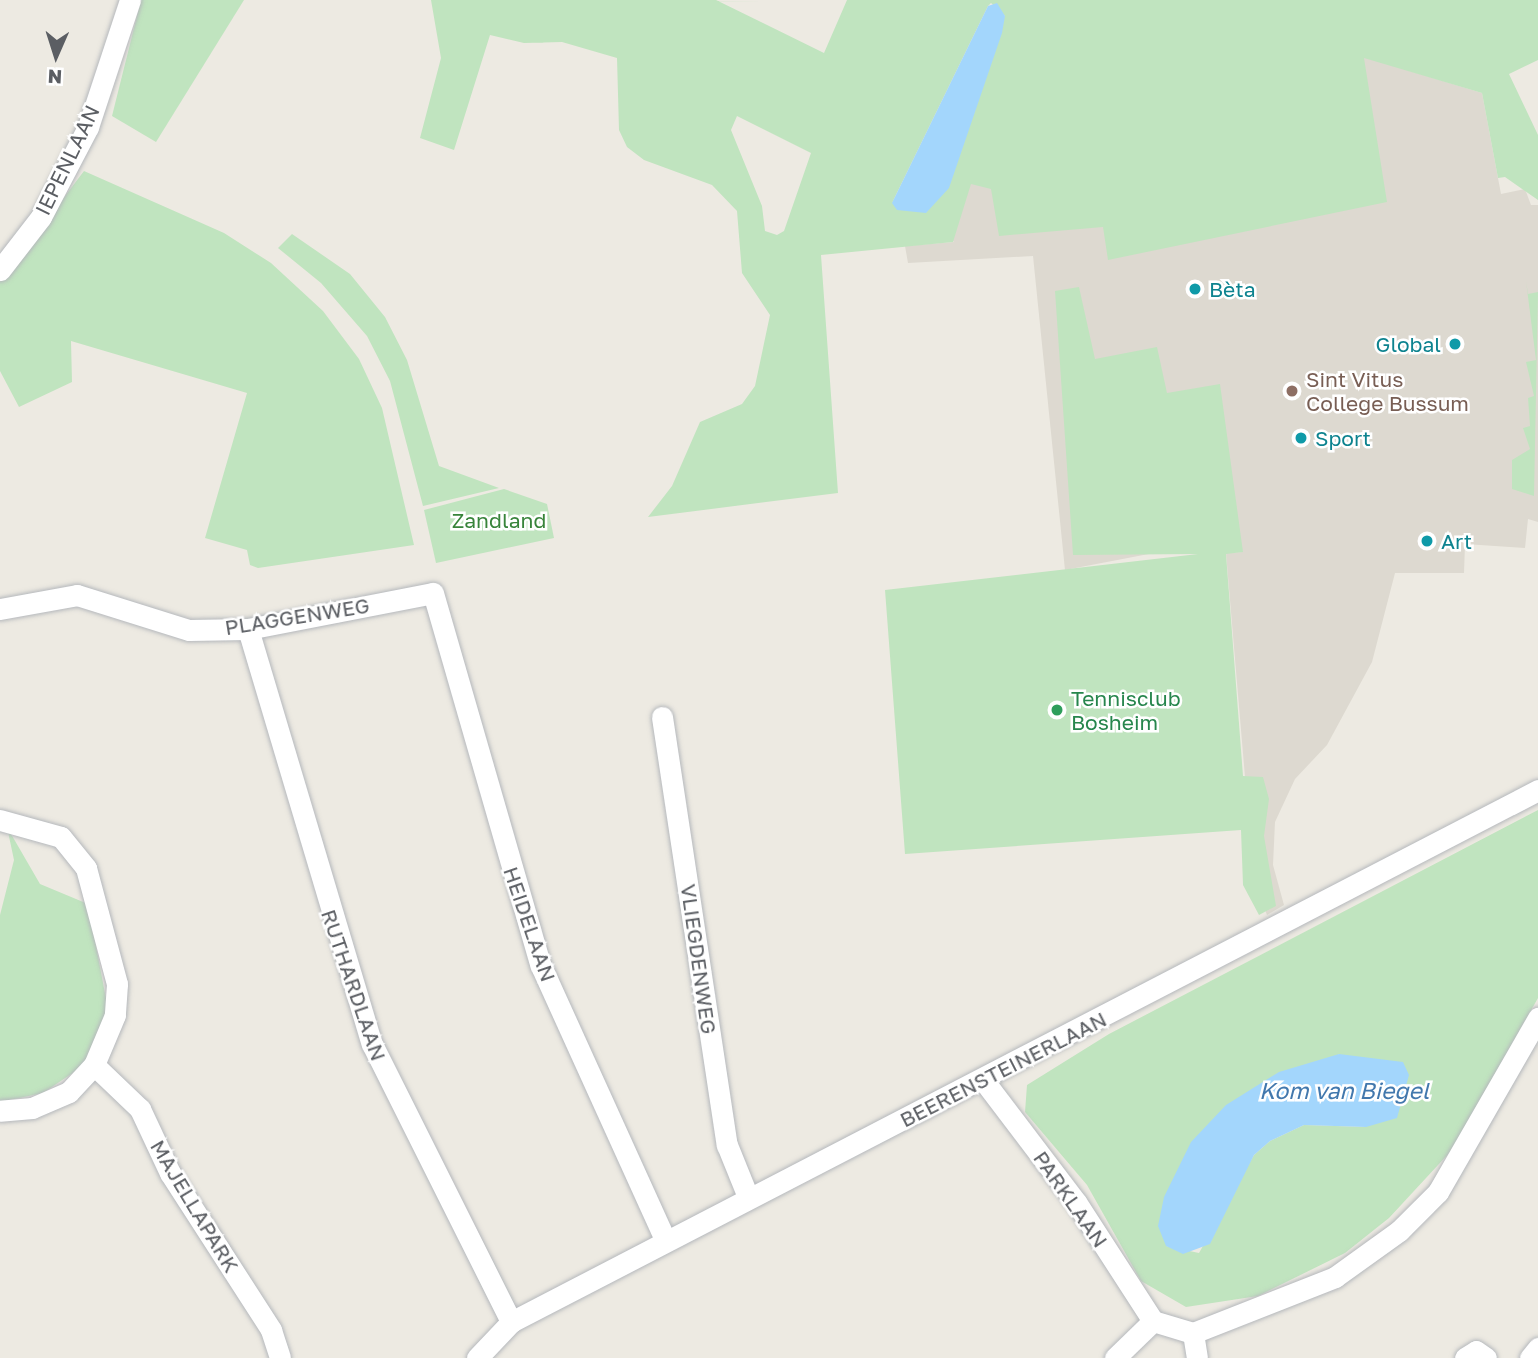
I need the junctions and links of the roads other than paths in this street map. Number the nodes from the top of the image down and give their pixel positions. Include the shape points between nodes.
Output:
1 (130, 0) edge
2 (0, 270) edge
3 (433, 593) joint
4 (0, 609) edge
5 (248, 629) junction
6 (663, 717) dead end
7 (1538, 790) edge
8 (0, 820) edge
9 (1538, 1018) edge
10 (94, 1065) junction
11 (984, 1082) junction
12 (0, 1111) edge
13 (748, 1197) junction
14 (666, 1241) junction
15 (1153, 1321) junction
16 (511, 1322) junction
17 (1193, 1334) junction
18 (1538, 1348) edge
19 (280, 1358) edge
20 (477, 1358) edge
21 (1115, 1358) edge
22 (1197, 1358) edge
23 (1465, 1358) edge
24 (1486, 1358) edge
25 (1530, 1358) edge

1 - 2 street, IEPENLAAN via 88,127 41,217
3 - 5 street, PLAGGENWEG
3 - 14 street, HEIDELAAN via 541,966
4 - 5 street, PLAGGENWEG via 77,595 189,630
5 - 16 street, RUTHARDLAAN via 372,1044
6 - 13 street, VLIEGDENWEG via 727,1145
7 - 11 street, BEERENSTEINERLAAN
8 - 10 street via 61,837 86,868 117,984 115,1015
9 - 17 street via 1438,1192 1399,1231 1335,1278
10 - 12 street via 69,1092 32,1108
10 - 19 street, MAJELLAPARK via 140,1109 170,1173 271,1330
11 - 13 street, BEERENSTEINERLAAN
11 - 15 street, PARKLAAN via 1076,1202
13 - 14 street, BEERENSTEINERLAAN
14 - 16 street, BEERENSTEINERLAAN
15 - 17 street
15 - 21 street
16 - 20 street, BEERENSTEINERLAAN
17 - 22 street
18 - 25 street
23 - 24 street via 1476,1351

